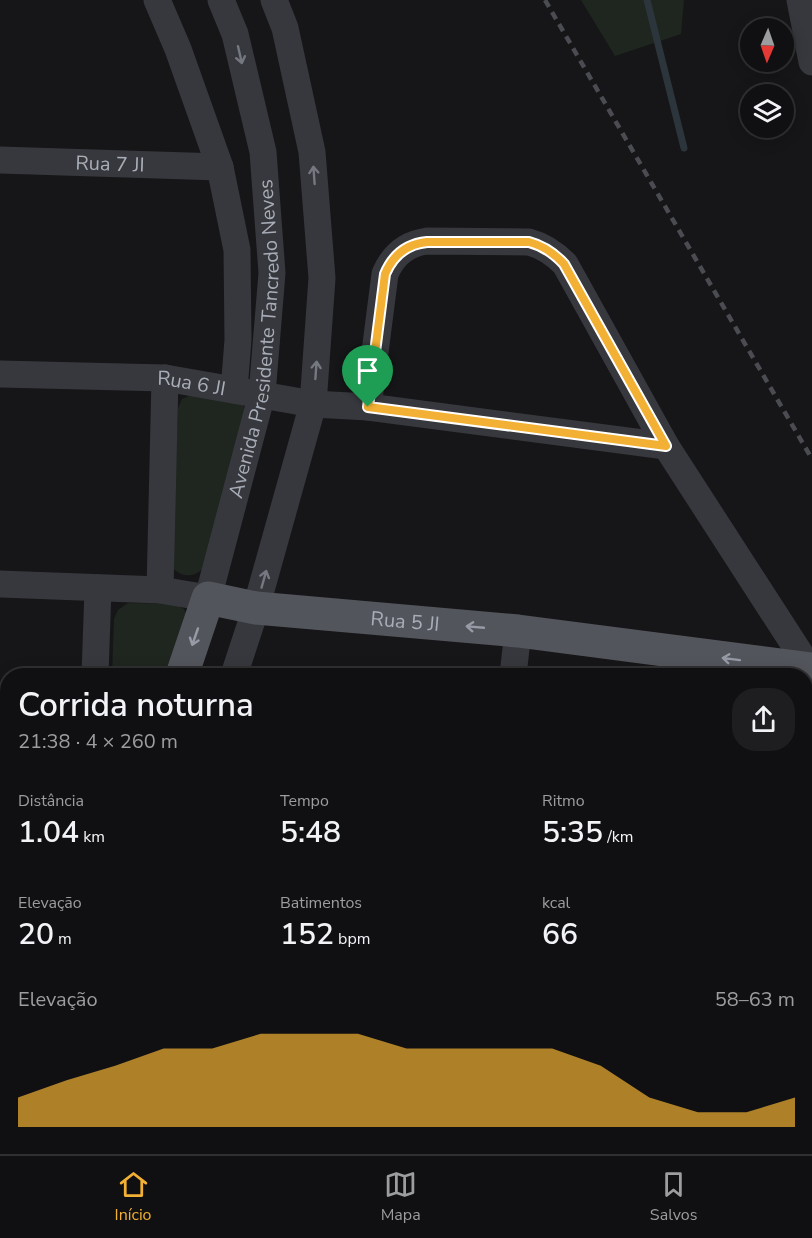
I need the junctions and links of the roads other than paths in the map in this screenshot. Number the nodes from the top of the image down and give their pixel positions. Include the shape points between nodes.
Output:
1 (157, 0) edge
2 (221, 0) edge
3 (274, 0) edge
4 (800, 0) edge
5 (812, 62) edge
6 (0, 160) edge
7 (220, 167) junction
8 (0, 374) edge
9 (165, 378) junction
10 (234, 390) junction
11 (262, 394) junction
12 (313, 404) junction
13 (368, 407) junction
14 (666, 446) junction
15 (0, 584) edge
16 (98, 588) junction
17 (160, 590) junction
18 (208, 598) junction
19 (256, 608) junction
20 (518, 631) junction
21 (95, 668) edge
22 (184, 668) edge
23 (236, 668) edge
24 (514, 668) edge
25 (789, 668) edge
26 (809, 668) edge

1 - 7 street
2 -> 11 street, Avenida Presidente Tancredo Neves via 235,34 263,152 272,273
12 -> 3 street via 322,278 312,152 285,28
4 - 5 street
6 - 7 street, Rua 7 JI
7 - 10 street via 237,250
8 - 9 street, Rua 6 JI
9 - 10 street, Rua 6 JI
9 - 17 street
10 - 11 street, Rua 6 JI
11 - 12 street, Rua 6 JI
11 - 18 street, Avenida Presidente Tancredo Neves
12 - 13 street, Rua 6 JI
19 -> 12 street
13 - 14 street, Rua 6 JI
13 - 14 street via 385,274 392,260 411,245 427,242 529,242 552,252 564,264
14 - 26 street
15 - 16 street, Rua 5 JI
16 - 17 street, Rua 5 JI
16 - 21 street
17 - 18 street, Rua 5 JI
18 - 19 main road, Rua 5 JI
18 -> 22 main road, Avenida Presidente Tancredo Neves
20 -> 19 main road, Rua 5 JI
19 - 23 street
20 - 24 street
25 -> 20 main road, Rua 5 JI

